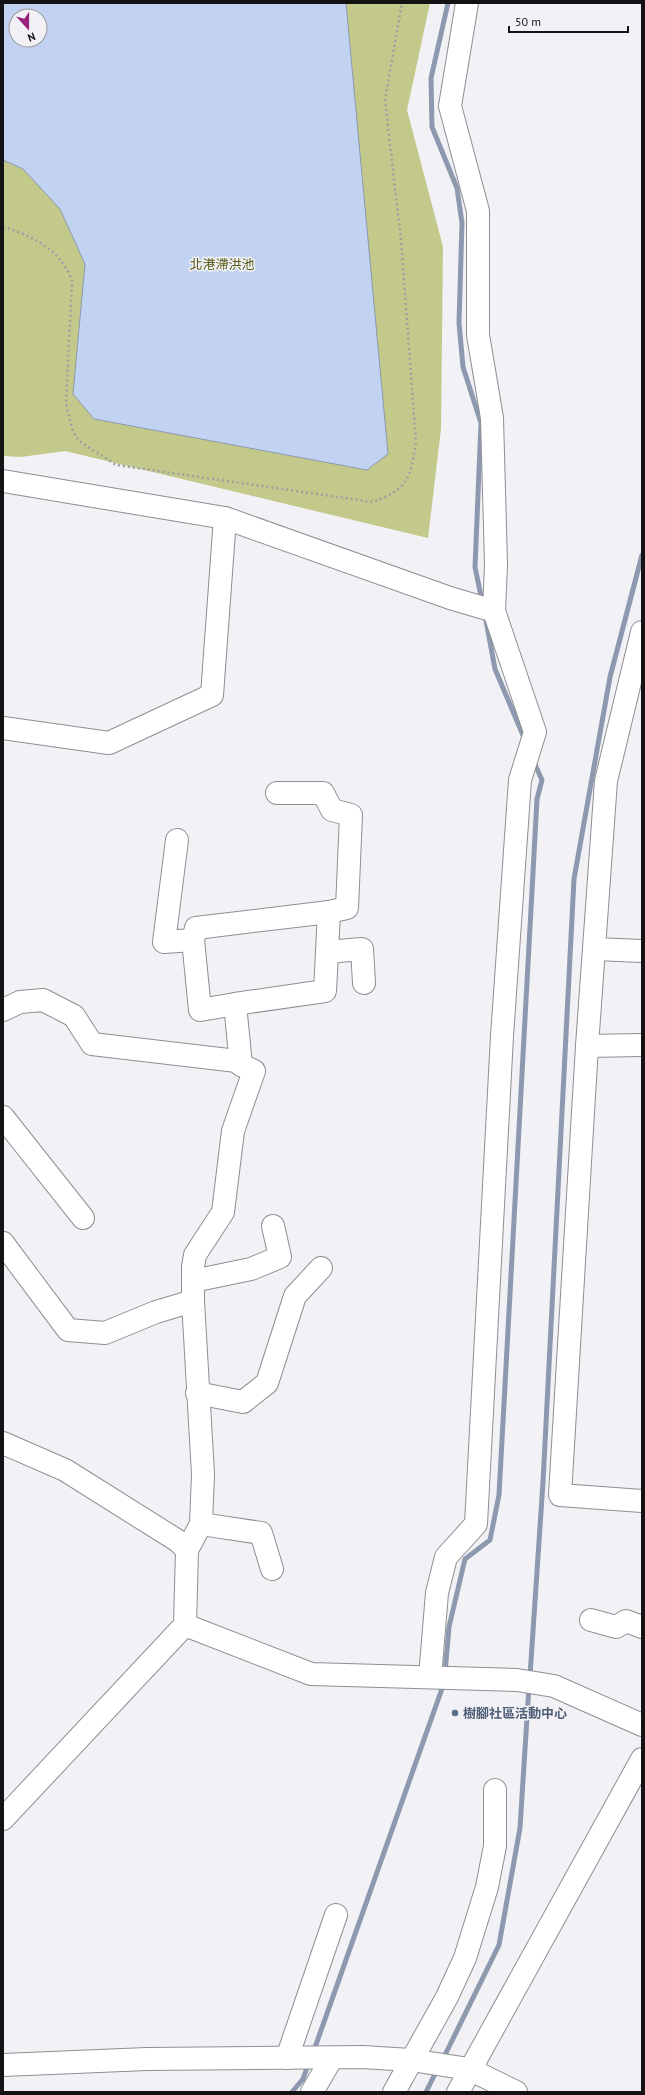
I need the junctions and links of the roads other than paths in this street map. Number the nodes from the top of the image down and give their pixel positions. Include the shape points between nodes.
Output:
1 (467, 3) edge
2 (3, 480) edge
3 (225, 518) junction
4 (494, 611) junction
5 (642, 632) edge
6 (3, 728) edge
7 (277, 793) dead end
8 (177, 840) dead end
9 (329, 912) junction
10 (193, 940) junction
11 (595, 949) junction
12 (642, 951) edge
13 (327, 952) junction
14 (364, 983) dead end
15 (235, 1004) junction
16 (3, 1010) edge
17 (642, 1045) edge
18 (587, 1046) junction
19 (241, 1065) junction
20 (3, 1117) edge
21 (83, 1218) dead end
22 (274, 1226) dead end
23 (3, 1243) edge
24 (321, 1268) dead end
25 (193, 1291) junction
26 (197, 1393) junction
27 (3, 1443) edge
28 (642, 1501) edge
29 (201, 1524) junction
30 (187, 1550) junction
31 (272, 1569) dead end
32 (592, 1620) dead end
33 (185, 1625) junction
34 (642, 1627) edge
35 (440, 1677) junction
36 (642, 1725) edge
37 (642, 1759) edge
38 (495, 1790) dead end
39 (3, 1819) edge
40 (336, 1915) dead end
41 (287, 2058) junction
42 (332, 2058) junction
43 (411, 2060) junction
44 (3, 2065) edge
45 (469, 2069) junction
46 (312, 2092) edge
47 (394, 2092) edge
48 (458, 2092) edge
49 (516, 2092) edge

1 - 4 street via 450,106 478,211 478,335 492,418 496,564
2 - 3 street
3 - 4 street via 450,598
3 - 6 street via 212,695 109,743
4 - 35 street via 535,732 520,780 502,1044 476,1524 446,1557 437,1593
5 - 11 street via 606,781
7 - 9 street via 323,793 332,810 351,815 347,908
8 - 10 street via 164,942
9 - 10 street via 196,928
9 - 13 street
10 - 15 street via 200,1010
11 - 12 street
11 - 18 street
13 - 14 street via 362,949
13 - 15 street via 325,991
15 - 19 street
16 - 19 street via 20,1002 42,1000 74,1016 92,1044 237,1061
17 - 18 street
18 - 28 street via 560,1495
19 - 25 street via 254,1071 233,1131 223,1212 195,1255
20 - 21 street
22 - 25 street via 280,1257
23 - 25 street via 68,1330 105,1333 156,1312
24 - 26 street via 295,1296 267,1383 243,1402
25 - 26 street
26 - 29 street via 203,1474
27 - 30 street via 65,1470 178,1541
29 - 30 street
29 - 31 street via 261,1533
30 - 33 street
32 - 34 street via 616,1628 626,1621
33 - 35 street via 311,1674
33 - 39 street
35 - 36 street via 538,1682 554,1686
37 - 45 street
38 - 43 street via 495,1846 465,1958 447,1997
40 - 41 street
41 - 42 street
41 - 44 street
42 - 43 street
42 - 46 street
43 - 45 street
43 - 47 street
45 - 48 street
45 - 49 street

